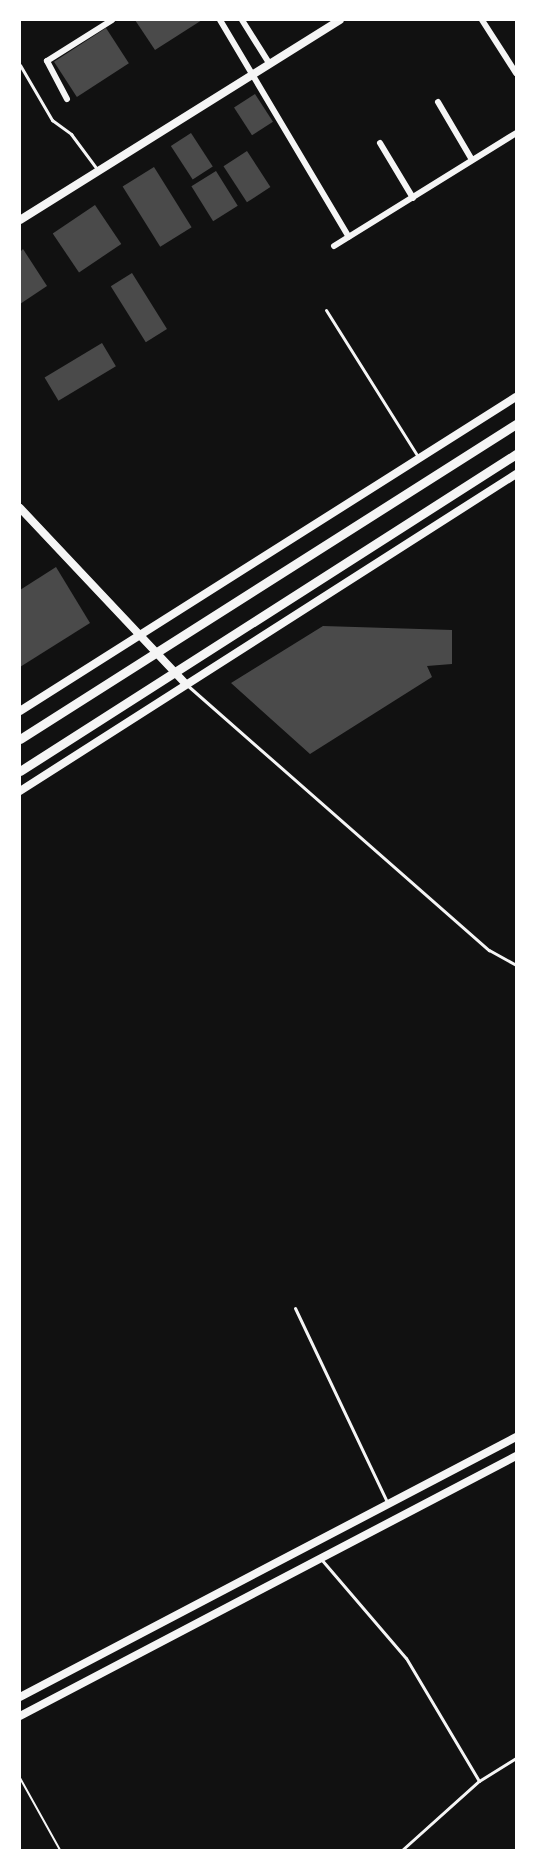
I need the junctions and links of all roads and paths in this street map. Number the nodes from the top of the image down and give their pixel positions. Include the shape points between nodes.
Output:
1 (112, 20) edge
2 (223, 20) edge
3 (242, 20) edge
4 (340, 20) edge
5 (482, 20) edge
6 (269, 63) junction
7 (20, 65) edge
8 (516, 73) edge
9 (252, 74) junction
10 (67, 99) dead end
11 (438, 102) dead end
12 (516, 133) edge
13 (380, 143) dead end
14 (472, 160) junction
15 (97, 169) junction
16 (413, 198) junction
17 (20, 220) edge
18 (349, 237) junction
19 (334, 246) dead end
20 (326, 310) dead end
21 (516, 397) edge
22 (516, 424) edge
23 (516, 454) edge
24 (419, 459) junction
25 (516, 474) edge
26 (20, 508) edge
27 (139, 633) junction
28 (156, 651) junction
29 (175, 671) junction
30 (186, 684) junction
31 (20, 711) edge
32 (20, 739) edge
33 (20, 771) edge
34 (20, 791) edge
35 (516, 965) edge
36 (295, 1308) dead end
37 (516, 1437) edge
38 (516, 1456) edge
39 (388, 1504) junction
40 (319, 1557) junction
41 (20, 1697) edge
42 (20, 1716) edge
43 (516, 1758) edge
44 (20, 1778) edge
45 (479, 1781) junction
46 (60, 1851) edge
47 (402, 1851) edge

1 - 10 street via 47,61
2 - 9 street
3 - 6 street
4 - 6 street
5 - 8 street
6 - 9 street
7 - 15 lane via 52,120 71,134
9 - 15 street
9 - 18 street
11 - 14 street
12 - 14 street
13 - 16 street
14 - 16 street
15 - 17 street
16 - 18 street
18 - 19 street
20 - 24 lane
21 - 24 street
22 - 28 main road
23 - 29 main road
24 - 27 street
25 - 30 street
26 - 27 street
27 - 28 street
27 - 31 street
28 - 29 street
28 - 32 main road
29 - 30 street
29 - 33 main road
30 - 34 street
30 - 35 lane via 489,950
36 - 39 lane
37 - 39 street
38 - 40 street
39 - 41 street
40 - 42 street
40 - 45 lane via 406,1658
43 - 45 lane
44 - 46 path
45 - 47 lane

